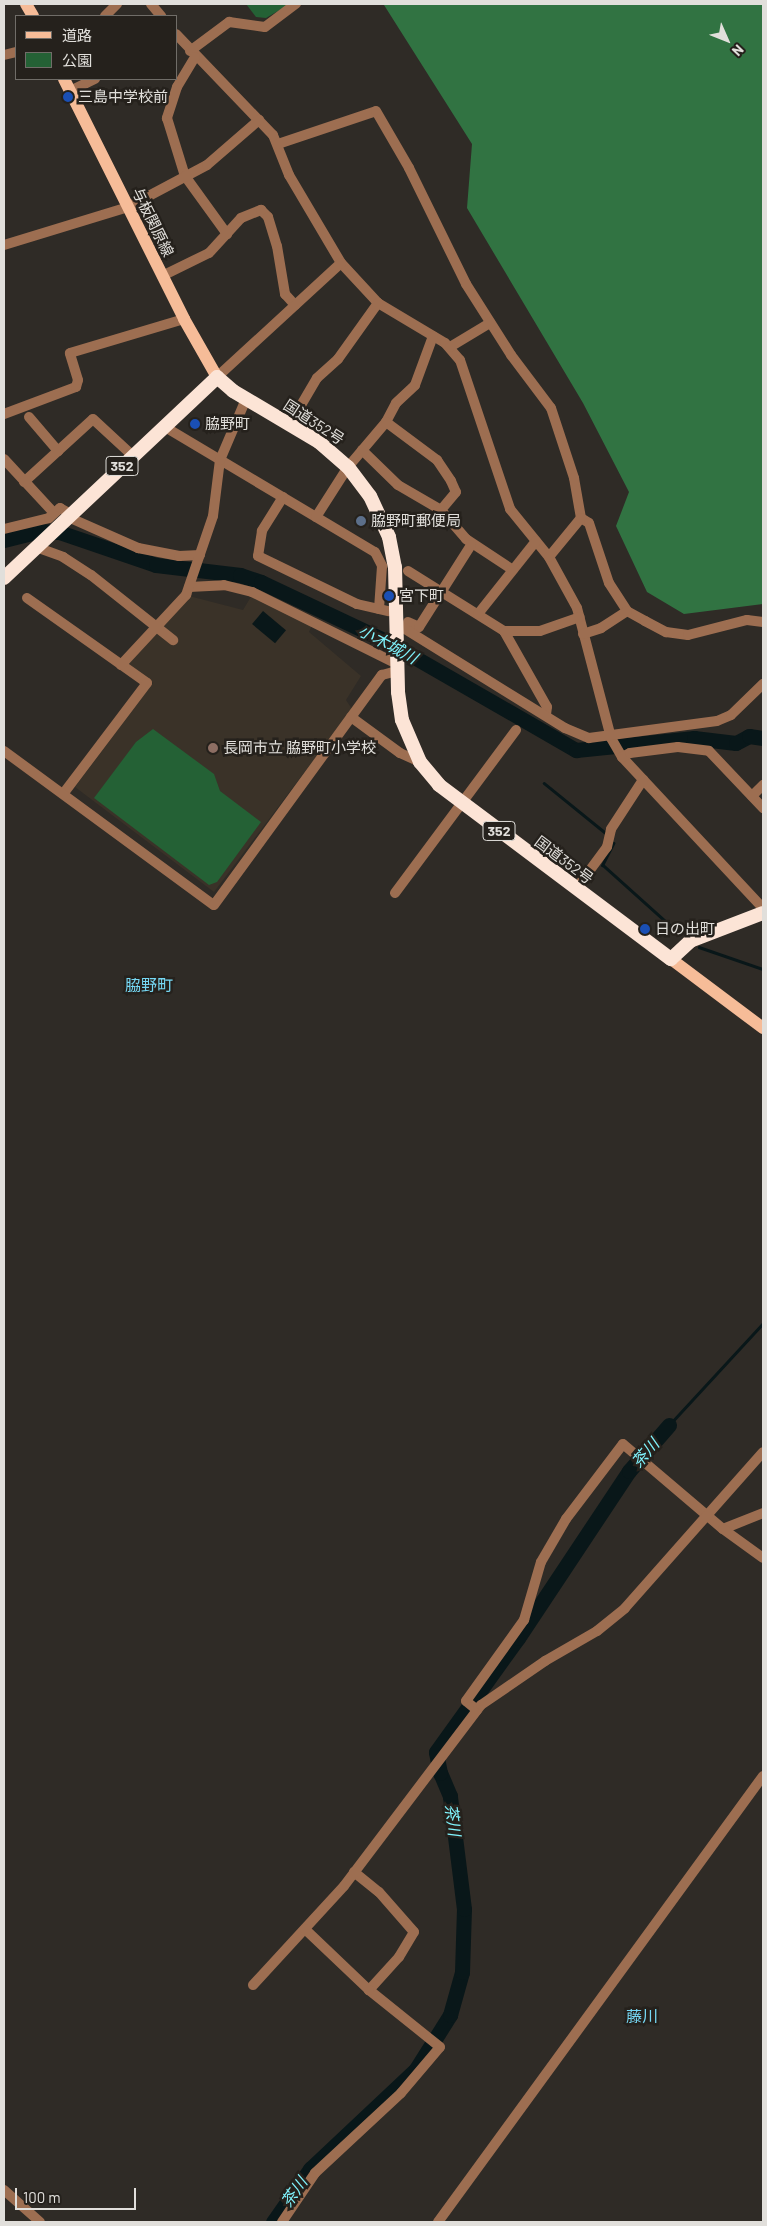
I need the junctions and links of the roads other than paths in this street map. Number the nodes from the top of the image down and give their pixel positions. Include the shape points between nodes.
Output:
1 (26, 4) edge
2 (117, 4) edge
3 (151, 4) edge
4 (296, 4) edge
5 (32, 15) edge
6 (106, 15) edge
7 (161, 15) edge
8 (178, 38) edge
9 (193, 54) junction
10 (64, 80) edge
11 (93, 80) edge
12 (70, 91) junction
13 (259, 120) junction
14 (278, 144) junction
15 (186, 176) junction
16 (128, 207) junction
17 (227, 234) junction
18 (4, 245) edge
19 (341, 263) junction
20 (162, 276) junction
21 (378, 303) junction
22 (295, 305) junction
23 (184, 319) junction
24 (490, 323) junction
25 (433, 336) junction
26 (450, 347) junction
27 (217, 377) junction
28 (246, 399) junction
29 (4, 414) edge
30 (29, 417) dead end
31 (386, 422) junction
32 (290, 424) junction
33 (164, 427) junction
34 (362, 450) junction
35 (58, 451) junction
36 (133, 456) junction
37 (4, 459) edge
38 (220, 460) junction
39 (348, 467) junction
40 (24, 482) junction
41 (283, 497) junction
42 (441, 510) junction
43 (53, 512) junction
44 (68, 517) junction
45 (316, 517) junction
46 (581, 518) junction
47 (4, 529) edge
48 (536, 541) junction
49 (471, 544) junction
50 (39, 545) junction
51 (199, 557) junction
52 (549, 557) junction
53 (513, 570) junction
54 (408, 571) dead end
55 (4, 578) edge
56 (190, 585) junction
57 (441, 592) junction
58 (27, 598) dead end
59 (627, 611) junction
60 (478, 614) junction
61 (580, 617) junction
62 (763, 622) edge
63 (401, 625) junction
64 (156, 626) junction
65 (504, 632) junction
66 (583, 634) junction
67 (173, 640) dead end
68 (397, 664) junction
69 (121, 665) junction
70 (763, 684) edge
71 (546, 714) junction
72 (351, 717) junction
73 (516, 730) dead end
74 (611, 736) junction
75 (4, 751) edge
76 (621, 755) junction
77 (420, 762) junction
78 (643, 780) junction
79 (763, 785) edge
80 (63, 794) junction
81 (752, 796) junction
82 (461, 803) junction
83 (763, 808) edge
84 (576, 890) junction
85 (395, 894) dead end
86 (763, 908) edge
87 (763, 913) edge
88 (671, 959) junction
89 (763, 1028) edge
90 (763, 1452) edge
91 (763, 1513) edge
92 (709, 1516) junction
93 (723, 1529) junction
94 (763, 1558) edge
95 (477, 1710) junction
96 (763, 1776) edge
97 (354, 1872) junction
98 (305, 1929) junction
99 (253, 1985) dead end
100 (369, 1990) junction
101 (4, 2190) edge
102 (40, 2222) edge
103 (282, 2222) edge
104 (438, 2222) edge

1 - 5 main road
2 - 6 street
3 - 7 street
4 - 9 street via 265,27 229,22
8 - 9 street
9 - 13 street
9 - 15 street via 167,118
10 - 12 main road, 与板関原線
11 - 12 street
12 - 16 main road, 与板関原線
13 - 14 street
13 - 15 street via 207,165
14 - 19 street via 289,175
14 - 24 street via 376,111 409,168 466,284
15 - 16 street
15 - 17 street
16 - 18 street
16 - 20 main road, 与板関原線
17 - 20 street via 209,254
17 - 22 street via 248,213 261,210 268,217 285,294
19 - 21 street
19 - 22 street
20 - 23 main road, 与板関原線
21 - 25 street
21 - 32 street via 338,359 317,378
22 - 27 street
23 - 27 main road, 与板関原線
23 - 29 street via 70,353 78,380 76,387
24 - 26 street
24 - 46 street via 551,408 574,478
25 - 26 street
25 - 31 street via 415,385 396,403
26 - 48 street via 460,360 510,509
27 - 28 highway, 国道352号 / 352
27 - 33 highway, 352
28 - 32 highway, 国道352号 / 352
28 - 38 street
30 - 35 street
31 - 34 street
31 - 42 street via 437,460 451,482 456,492
32 - 39 highway, 国道352号 / 352 via 319,442
33 - 36 highway, 352
33 - 38 street
34 - 39 street
34 - 42 street via 398,485
35 - 36 street via 93,419
35 - 40 street
36 - 44 highway, 352
37 - 40 street
38 - 41 street
38 - 51 street via 213,516
39 - 45 street
39 - 63 highway, 国道352号 / 352 via 370,496 389,538 396,567
40 - 43 street
41 - 45 street
41 - 45 street via 262,531 258,556 357,604 383,610 379,552
42 - 49 street
43 - 44 street via 60,508
43 - 47 street via 48,518
44 - 50 highway, 352
44 - 51 street via 138,548
46 - 52 street
46 - 59 street via 589,522 609,583
48 - 52 street
48 - 53 street
49 - 53 street
49 - 57 street
50 - 55 highway, 352
50 - 64 street via 73,563
51 - 56 street
52 - 61 street
53 - 60 street
54 - 57 street
56 - 64 street via 186,595
56 - 68 street via 224,584 252,592
57 - 60 street
57 - 63 street via 419,627
58 - 69 street
59 - 62 street via 679,635 706,632 747,620
59 - 66 street via 601,628
60 - 65 street
61 - 65 street via 540,631
61 - 66 street
63 - 68 highway, 国道352号 / 352
63 - 71 street
64 - 67 street
64 - 69 street
65 - 71 street via 547,707
66 - 74 street
68 - 72 street via 382,675
68 - 77 highway, 国道352号 / 352 via 402,720
69 - 80 street via 147,683
70 - 74 street via 725,718
71 - 74 street via 583,736
72 - 77 street via 400,753
72 - 80 street via 214,905
73 - 82 street
74 - 76 street
75 - 80 street
76 - 78 street
76 - 81 street via 678,747 709,751
77 - 82 highway, 国道352号 / 352 via 438,785
78 - 84 street via 611,829 607,847
78 - 86 street
79 - 81 street
81 - 83 street
82 - 84 highway, 国道352号 / 352
82 - 85 street
84 - 88 highway, 国道352号 / 352
87 - 88 highway via 690,941
88 - 89 main road
90 - 92 street
91 - 93 street
92 - 93 street
92 - 95 street via 625,1608 597,1631 511,1683
92 - 95 street via 623,1444 566,1519 541,1562 524,1620 466,1701
93 - 94 street
95 - 97 street
96 - 104 street
97 - 98 street
97 - 100 street via 378,1892 414,1932 399,1957
98 - 99 street
98 - 100 street
100 - 103 street via 440,2047 401,2094 315,2173
101 - 102 street

